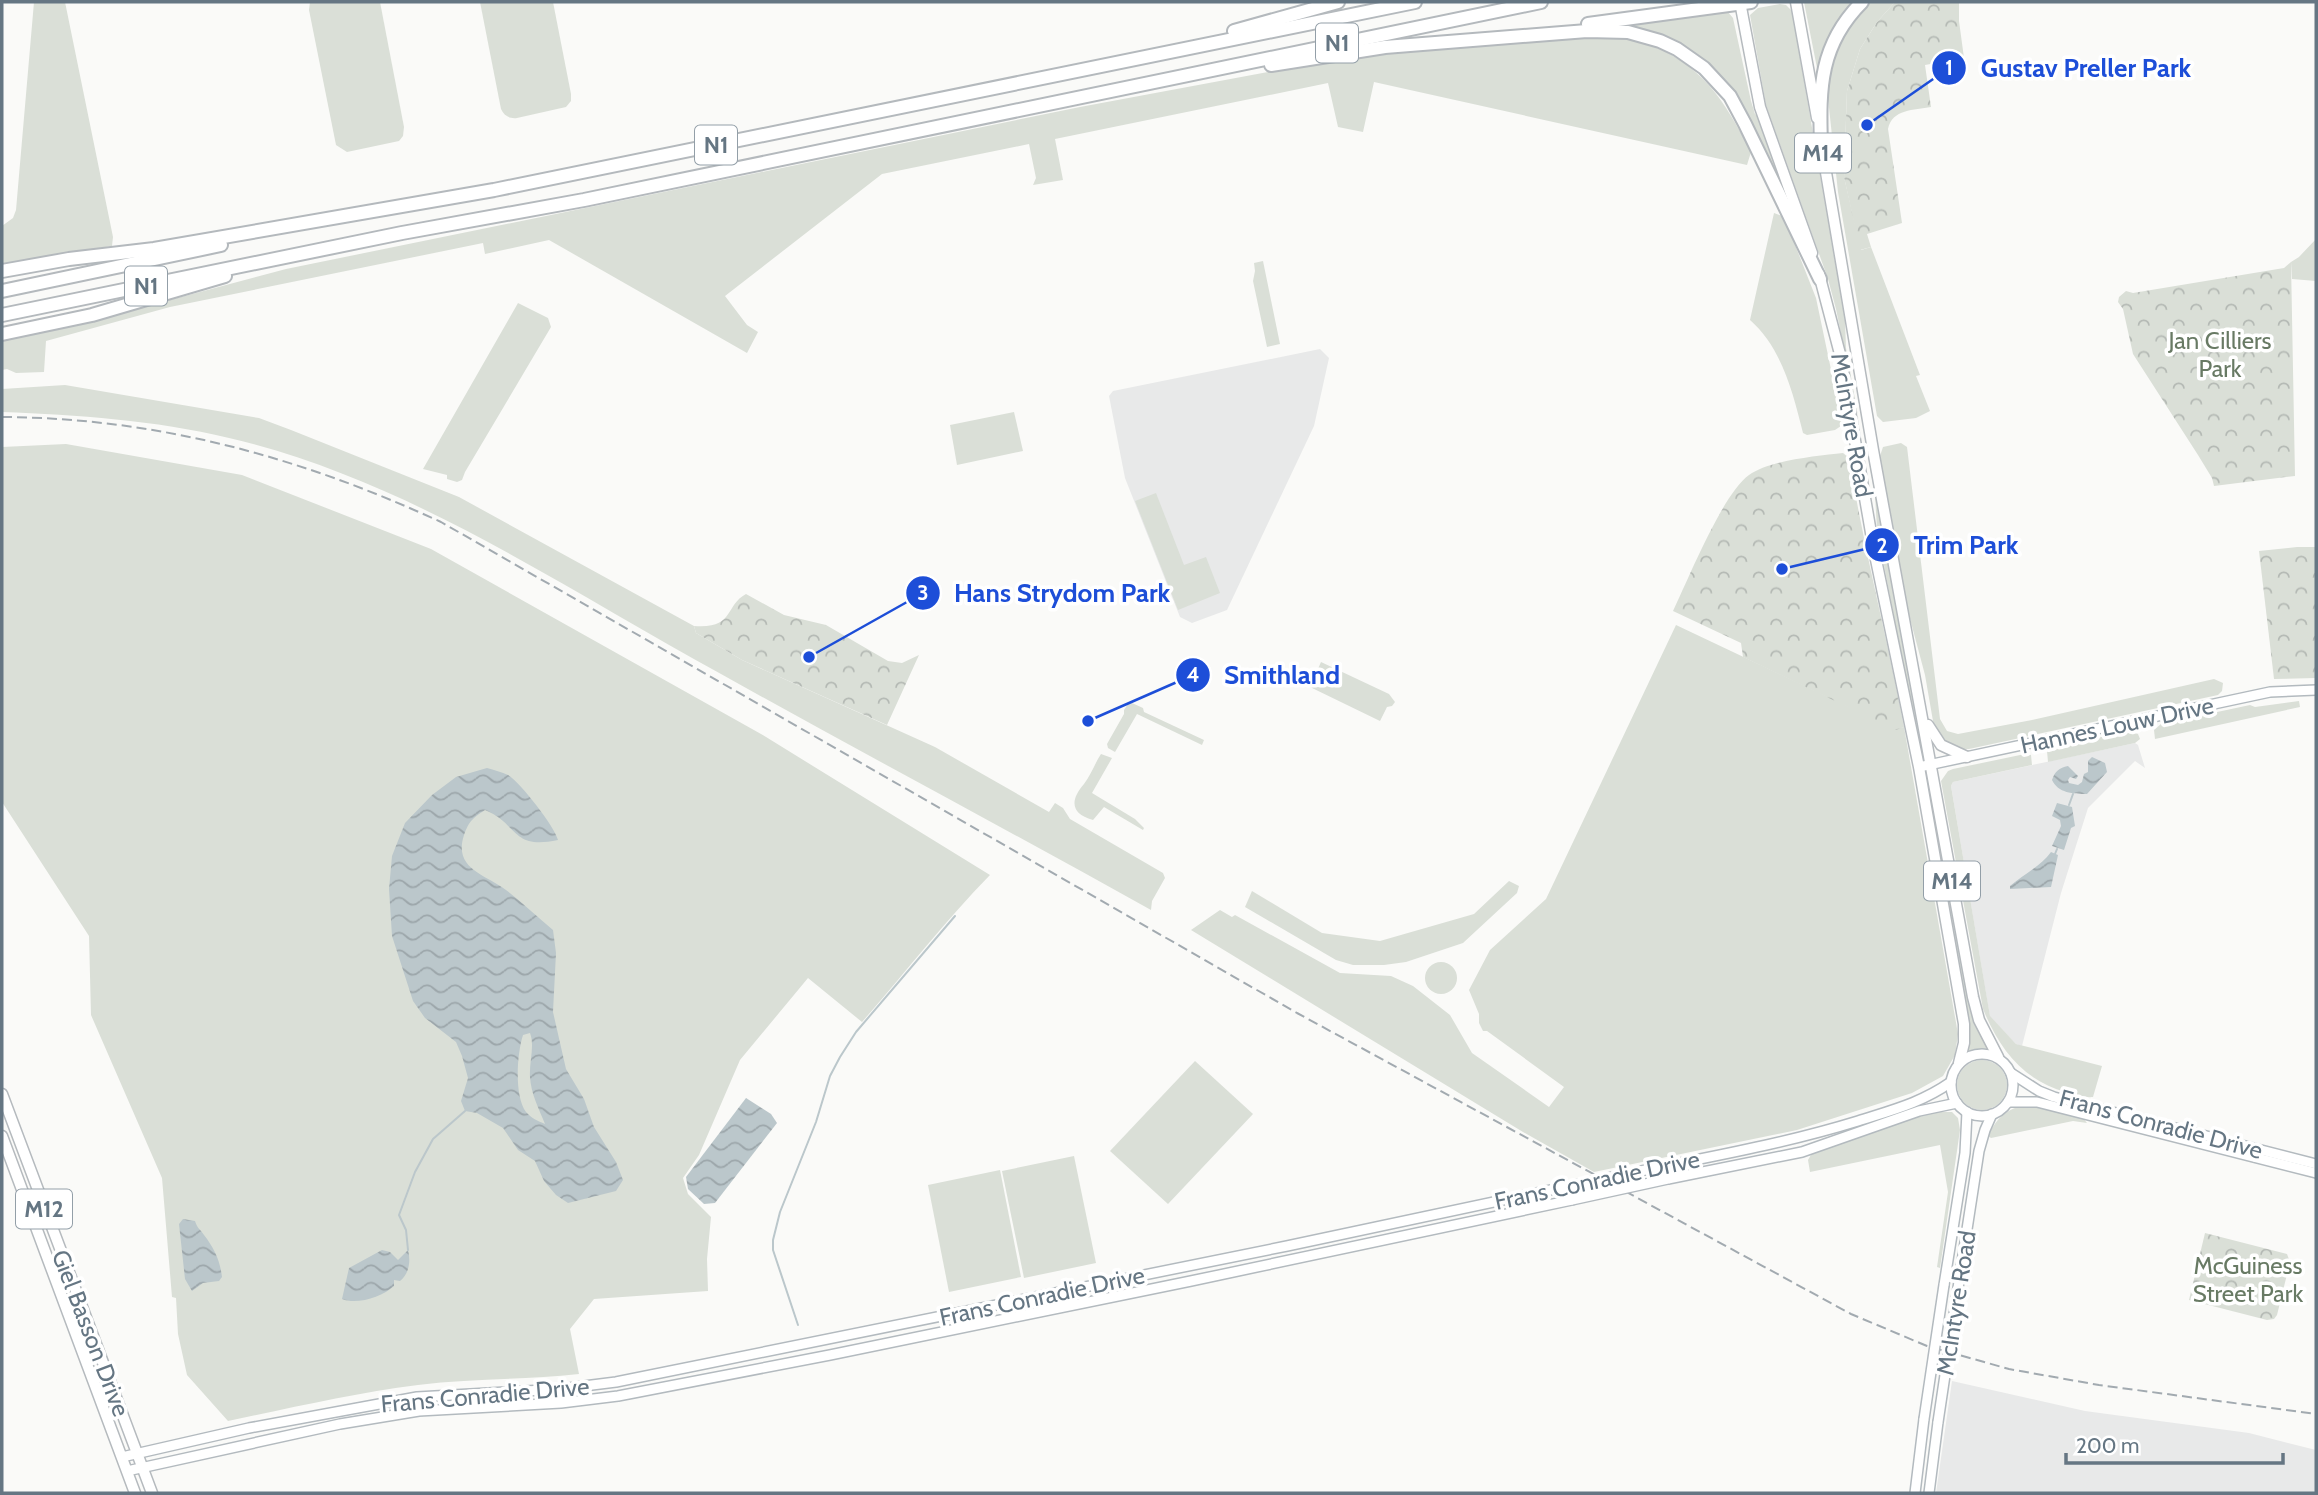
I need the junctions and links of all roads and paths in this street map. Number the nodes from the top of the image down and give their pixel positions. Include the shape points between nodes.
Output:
1 (1338, 2) edge
2 (1415, 2) edge
3 (1541, 2) edge
4 (1796, 2) edge
5 (1862, 2) edge
6 (1743, 3) edge
7 (1440, 42) junction
8 (1139, 58) junction
9 (1132, 85) junction
10 (1821, 144) junction
11 (455, 197) junction
12 (288, 256) junction
13 (2, 271) edge
14 (1820, 279) junction
15 (2, 291) edge
16 (2, 315) edge
17 (2, 334) edge
18 (2316, 690) edge
19 (1923, 711) junction
20 (1967, 757) junction
21 (1931, 764) junction
22 (1919, 767) junction
23 (1997, 1057) junction
24 (1959, 1063) junction
25 (2011, 1073) junction
26 (1951, 1082) junction
27 (2, 1094) edge
28 (2008, 1102) junction
29 (1957, 1103) junction
30 (1967, 1112) junction
31 (1992, 1114) junction
32 (2, 1136) edge
33 (2316, 1164) edge
34 (2316, 1173) edge
35 (137, 1453) junction
36 (122, 1457) junction
37 (142, 1466) junction
38 (127, 1471) junction
39 (135, 1493) edge
40 (152, 1493) edge
41 (1914, 1493) edge
42 (1929, 1493) edge

1 - 8 highway
2 - 8 highway, N1
3 - 9 highway, N1
4 - 10 main road, McIntyre Road / M14
5 - 10 highway via 1837,33 1825,64
6 - 7 highway
6 - 14 main road, McIntyre Road / M14 via 1760,107
7 - 9 highway
7 - 14 highway via 1608,31 1644,36 1677,49 1704,68 1730,96
8 - 11 highway, N1
9 - 12 highway, N1 via 584,200
10 - 19 main road, McIntyre Road / M14
11 - 13 highway
11 - 15 highway, N1
12 - 16 highway, N1
12 - 17 highway via 124,306
14 - 22 main road, McIntyre Road / M14 via 1840,354
18 - 20 main road, Hannes Louw Drive via 2270,692
19 - 20 main road via 1937,740
19 - 21 main road, McIntyre Road / M14
20 - 21 main road, Hannes Louw Drive
21 - 22 main road, Hannes Louw Drive
21 - 23 main road, McIntyre Road / M14 via 1973,997
22 - 24 main road, McIntyre Road / M14 via 1964,1024
23 - 24 main road via 1978,1054
23 - 25 main road, M14
24 - 26 main road, M14
25 - 28 main road via 2013,1088
25 - 33 main road, Frans Conradie Drive via 2054,1097
26 - 29 main road
26 - 35 main road, Frans Conradie Drive, bridge via 1916,1103 1820,1132 1287,1246 616,1382 417,1397
27 - 35 main road, Giel Basson Drive / M12
28 - 31 main road
28 - 34 main road, Frans Conradie Drive via 2037,1102
29 - 30 main road
29 - 37 main road, Frans Conradie Drive, bridge via 1919,1111 1802,1152 830,1355 618,1396 419,1411
30 - 31 main road
30 - 41 main road, McIntyre Road, bridge via 1965,1153
31 - 42 main road, McIntyre Road, bridge via 1979,1152
32 - 36 main road, Giel Basson Drive / M12
35 - 36 main road, Frans Conradie Drive
35 - 37 main road, Giel Basson Drive / M12
36 - 38 main road, Giel Basson Drive / M12
37 - 38 main road, Frans Conradie Drive
37 - 40 main road, Giel Basson Drive / M12
38 - 39 main road, Giel Basson Drive / M12

